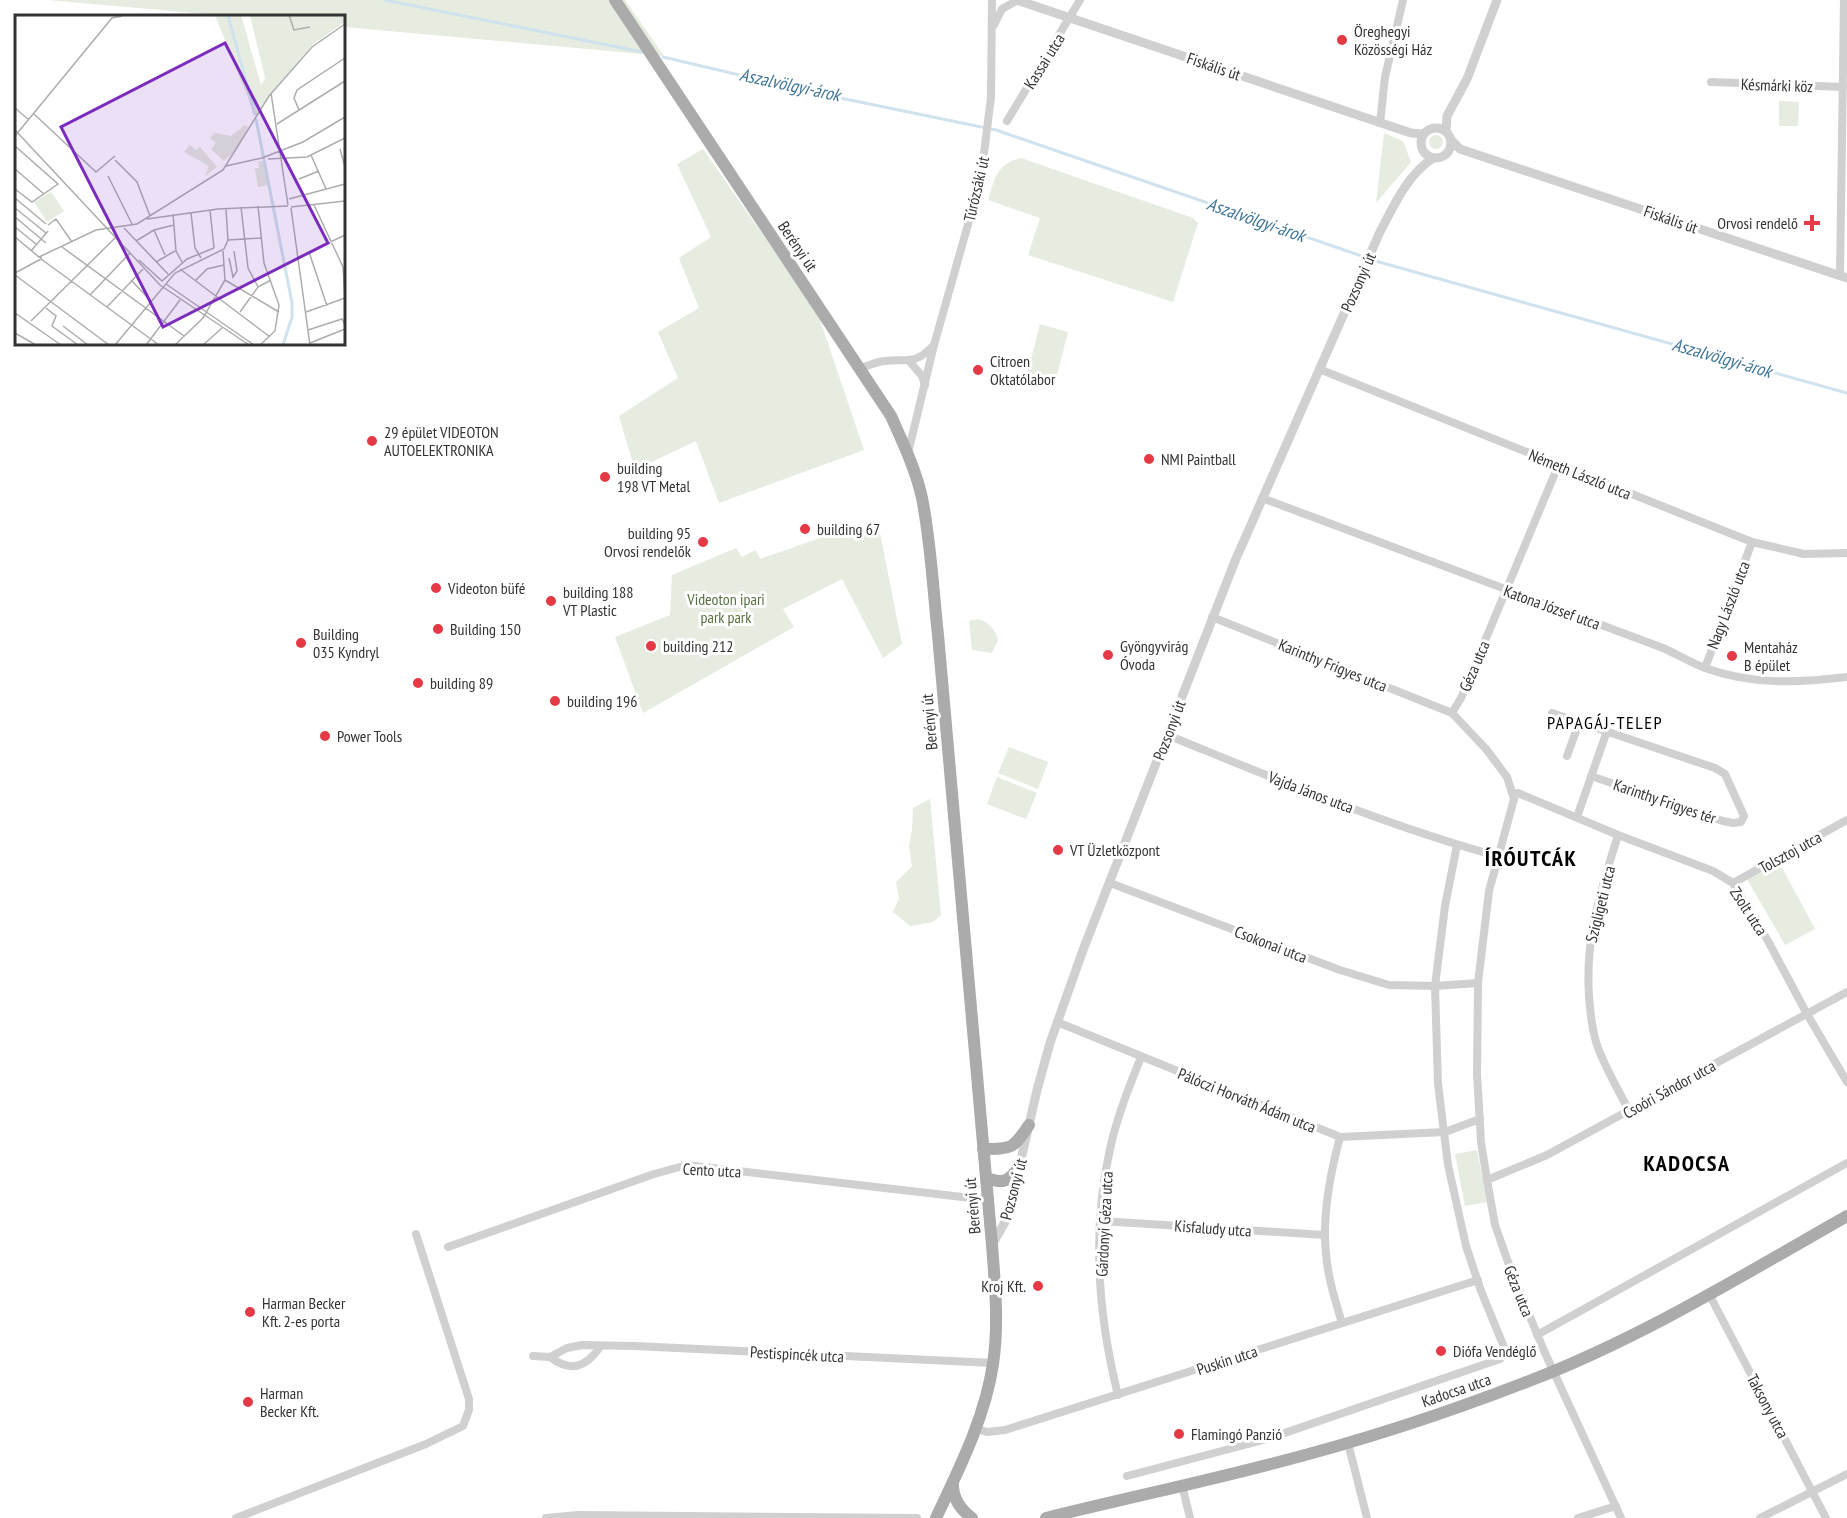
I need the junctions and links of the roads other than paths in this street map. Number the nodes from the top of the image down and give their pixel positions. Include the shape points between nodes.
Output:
1 (615, 0) edge
2 (992, 0) edge
3 (1017, 0) edge
4 (1080, 0) edge
5 (1403, 0) edge
6 (1497, 0) edge
7 (1844, 0) edge
8 (1071, 18) junction
9 (992, 29) junction
10 (1711, 82) dead end
11 (1843, 87) junction
12 (1447, 116) junction
13 (1007, 120) dead end
14 (1380, 123) junction
15 (1432, 128) junction
16 (1449, 136) junction
17 (1422, 143) junction
18 (1460, 149) junction
19 (1448, 152) junction
20 (1433, 158) junction
21 (1420, 167) junction
22 (1844, 167) edge
23 (1843, 276) edge
24 (934, 345) junction
25 (910, 362) junction
26 (860, 368) junction
27 (1319, 369) junction
28 (925, 385) junction
29 (908, 454) junction
30 (1558, 465) junction
31 (1262, 498) junction
32 (1752, 542) junction
33 (1847, 554) edge
34 (1506, 590) junction
35 (1212, 617) junction
36 (1705, 668) junction
37 (1847, 677) edge
38 (1452, 713) junction
39 (1552, 713) dead end
40 (1579, 723) junction
41 (1607, 731) junction
42 (1167, 735) junction
43 (1567, 756) dead end
44 (1591, 776) junction
45 (1513, 794) junction
46 (1577, 817) junction
47 (1847, 820) edge
48 (1618, 835) junction
49 (1457, 845) junction
50 (1497, 856) junction
51 (1110, 883) junction
52 (1733, 884) junction
53 (1478, 983) junction
54 (1435, 986) junction
55 (1847, 992) edge
56 (1807, 1014) junction
57 (1057, 1023) junction
58 (1141, 1057) junction
59 (1847, 1082) edge
60 (1629, 1111) junction
61 (1480, 1119) junction
62 (1029, 1125) junction
63 (1445, 1132) junction
64 (1340, 1137) junction
65 (983, 1149) junction
66 (1847, 1163) edge
67 (1019, 1168) junction
68 (986, 1178) junction
69 (1487, 1180) junction
70 (988, 1200) junction
71 (1847, 1216) edge
72 (1101, 1221) junction
73 (416, 1234) dead end
74 (1325, 1235) junction
75 (992, 1245) junction
76 (448, 1247) dead end
77 (1478, 1280) junction
78 (1709, 1294) junction
79 (1342, 1323) junction
80 (1537, 1335) junction
81 (600, 1347) junction
82 (533, 1356) dead end
83 (550, 1357) junction
84 (993, 1363) junction
85 (1553, 1371) junction
86 (1118, 1395) junction
87 (975, 1428) junction
88 (1348, 1443) junction
89 (1847, 1474) edge
90 (1127, 1476) dead end
91 (953, 1482) junction
92 (1182, 1485) junction
93 (1812, 1492) junction
94 (1616, 1506) junction
95 (236, 1518) edge
96 (546, 1518) edge
97 (683, 1518) edge
98 (917, 1518) edge
99 (936, 1518) edge
100 (972, 1518) edge
101 (1046, 1518) edge
102 (1190, 1518) edge
103 (1367, 1518) edge
104 (1578, 1518) edge
105 (1621, 1518) edge
106 (1760, 1518) edge
107 (1826, 1518) edge

1 - 26 main road, Berényi út
2 - 9 street, Túrózsáki út
3 - 8 street, Fiskális út
3 - 9 street via 1002,9
4 - 8 street, Kassai utca
5 - 14 street via 1385,77
6 - 12 street via 1470,72
7 - 11 street
8 - 13 street, Kassai utca
8 - 14 street, Fiskális út
9 - 24 street, Túrózsáki út via 987,136 972,210
10 - 11 street, Késmárki köz
11 - 22 street
12 - 15 street
12 - 16 street
14 - 17 street, Fiskális út via 1411,133
15 - 16 street via 1440,128
15 - 17 street
16 - 18 street, Fiskális út
16 - 19 street
17 - 20 street
17 - 21 street, Pozsonyi út
18 - 19 street
18 - 23 street, Fiskális út
19 - 20 street
20 - 21 street, Pozsonyi út
21 - 27 street, Pozsonyi út via 1390,214
22 - 23 street
24 - 25 street
24 - 28 street, Túrózsáki út
25 - 26 street via 884,361
25 - 28 street
26 - 29 main road, Berényi út via 891,416
27 - 30 street, Németh László utca
27 - 31 street, Pozsonyi út
28 - 29 street, Túrózsáki út
29 - 65 main road, Berényi út via 922,496 930,552
30 - 32 street, Németh László utca
30 - 34 street, Géza utca
31 - 34 street, Katona József utca
31 - 35 street, Pozsonyi út
32 - 33 street, Németh László utca via 1804,554
32 - 36 street, Nagy László utca
34 - 36 street, Katona József utca via 1663,648
34 - 38 street, Géza utca
35 - 38 street, Karinthy Frigyes utca
35 - 42 street, Pozsonyi út
36 - 37 street, Katona József utca via 1781,682
38 - 45 street via 1500,766
39 - 40 street, Karinthy Frigyes tér
40 - 41 street, Karinthy Frigyes tér
40 - 43 street
41 - 44 street, Karinthy Frigyes tér
41 - 44 street, Karinthy Frigyes tér via 1725,774 1744,816 1741,822 1723,821
42 - 49 street, Vajda János utca
42 - 51 street, Pozsonyi út
44 - 46 street, Karinthy Frigyes tér
45 - 46 street, Zsolt utca
45 - 50 street, Géza utca
46 - 48 street, Zsolt utca
47 - 52 street, Tolsztoj utca
48 - 52 street, Zsolt utca via 1713,871
48 - 60 street, Szigligeti utca via 1594,915 1588,975 1597,1043
49 - 50 street
49 - 54 street
50 - 53 street, Géza utca via 1484,915
51 - 54 street, Csokonai utca via 1361,977 1389,985
51 - 57 street, Pozsonyi út
52 - 56 street, Zsolt utca
53 - 54 street
53 - 61 street, Géza utca
54 - 63 street via 1438,1084
55 - 56 street, Csoóri Sándor utca
56 - 59 street, Zsolt utca
56 - 60 street, Csoóri Sándor utca
57 - 58 street, Pálóczi Horváth Ádám utca
57 - 62 street, Pozsonyi út
58 - 64 street, Pálóczi Horváth Ádám utca
58 - 72 street, Gárdonyi Géza utca via 1110,1147
60 - 69 street, Csoóri Sándor utca via 1547,1155
61 - 63 street
61 - 69 street, Géza utca
62 - 65 main road via 1015,1145
62 - 67 street, Pozsonyi út
63 - 64 street, Pálóczi Horváth Ádám utca
63 - 77 street via 1457,1209
64 - 74 street via 1329,1188
65 - 68 main road, Berényi út
66 - 80 street
67 - 68 main road via 1008,1180
67 - 75 street, Pozsonyi út via 1005,1222
68 - 70 main road, Berényi út
69 - 80 street, Géza utca via 1495,1225
70 - 75 main road, Berényi út
70 - 76 street, Cento utca via 687,1166 654,1173
71 - 78 main road, Kadocsa utca
72 - 74 street, Kisfaludy utca
72 - 86 street, Gárdonyi Géza utca via 1102,1311
73 - 95 street via 469,1399 463,1426
74 - 79 street via 1329,1275
75 - 84 main road, Berényi út via 997,1322
77 - 79 street, Puskin utca
77 - 90 street, Kadocsa utca via 1504,1347 1505,1354 1500,1359 1267,1439
78 - 85 main road, Kadocsa utca
78 - 93 street, Taksony utca
79 - 86 street, Puskin utca
80 - 85 street, Géza utca
81 - 83 street, Pestispincék utca via 582,1345
81 - 83 street, Pestispincék utca via 588,1362 578,1366 559,1364
81 - 84 street, Pestispincék utca
82 - 83 street, Pestispincék utca
84 - 87 main road, Berényi út
85 - 88 main road, Kadocsa utca
85 - 94 street, Géza utca
86 - 87 street, Puskin utca via 1005,1430 987,1432
87 - 91 main road, Berényi út
88 - 92 main road, Kadocsa utca
88 - 103 street
89 - 93 street
91 - 99 main road, Berényi út
91 - 100 main road via 958,1503
92 - 101 main road, Kadocsa utca
92 - 102 street
93 - 106 street
93 - 107 street, Taksony utca
94 - 104 street
94 - 105 street, Géza utca
96 - 97 street
97 - 98 street

